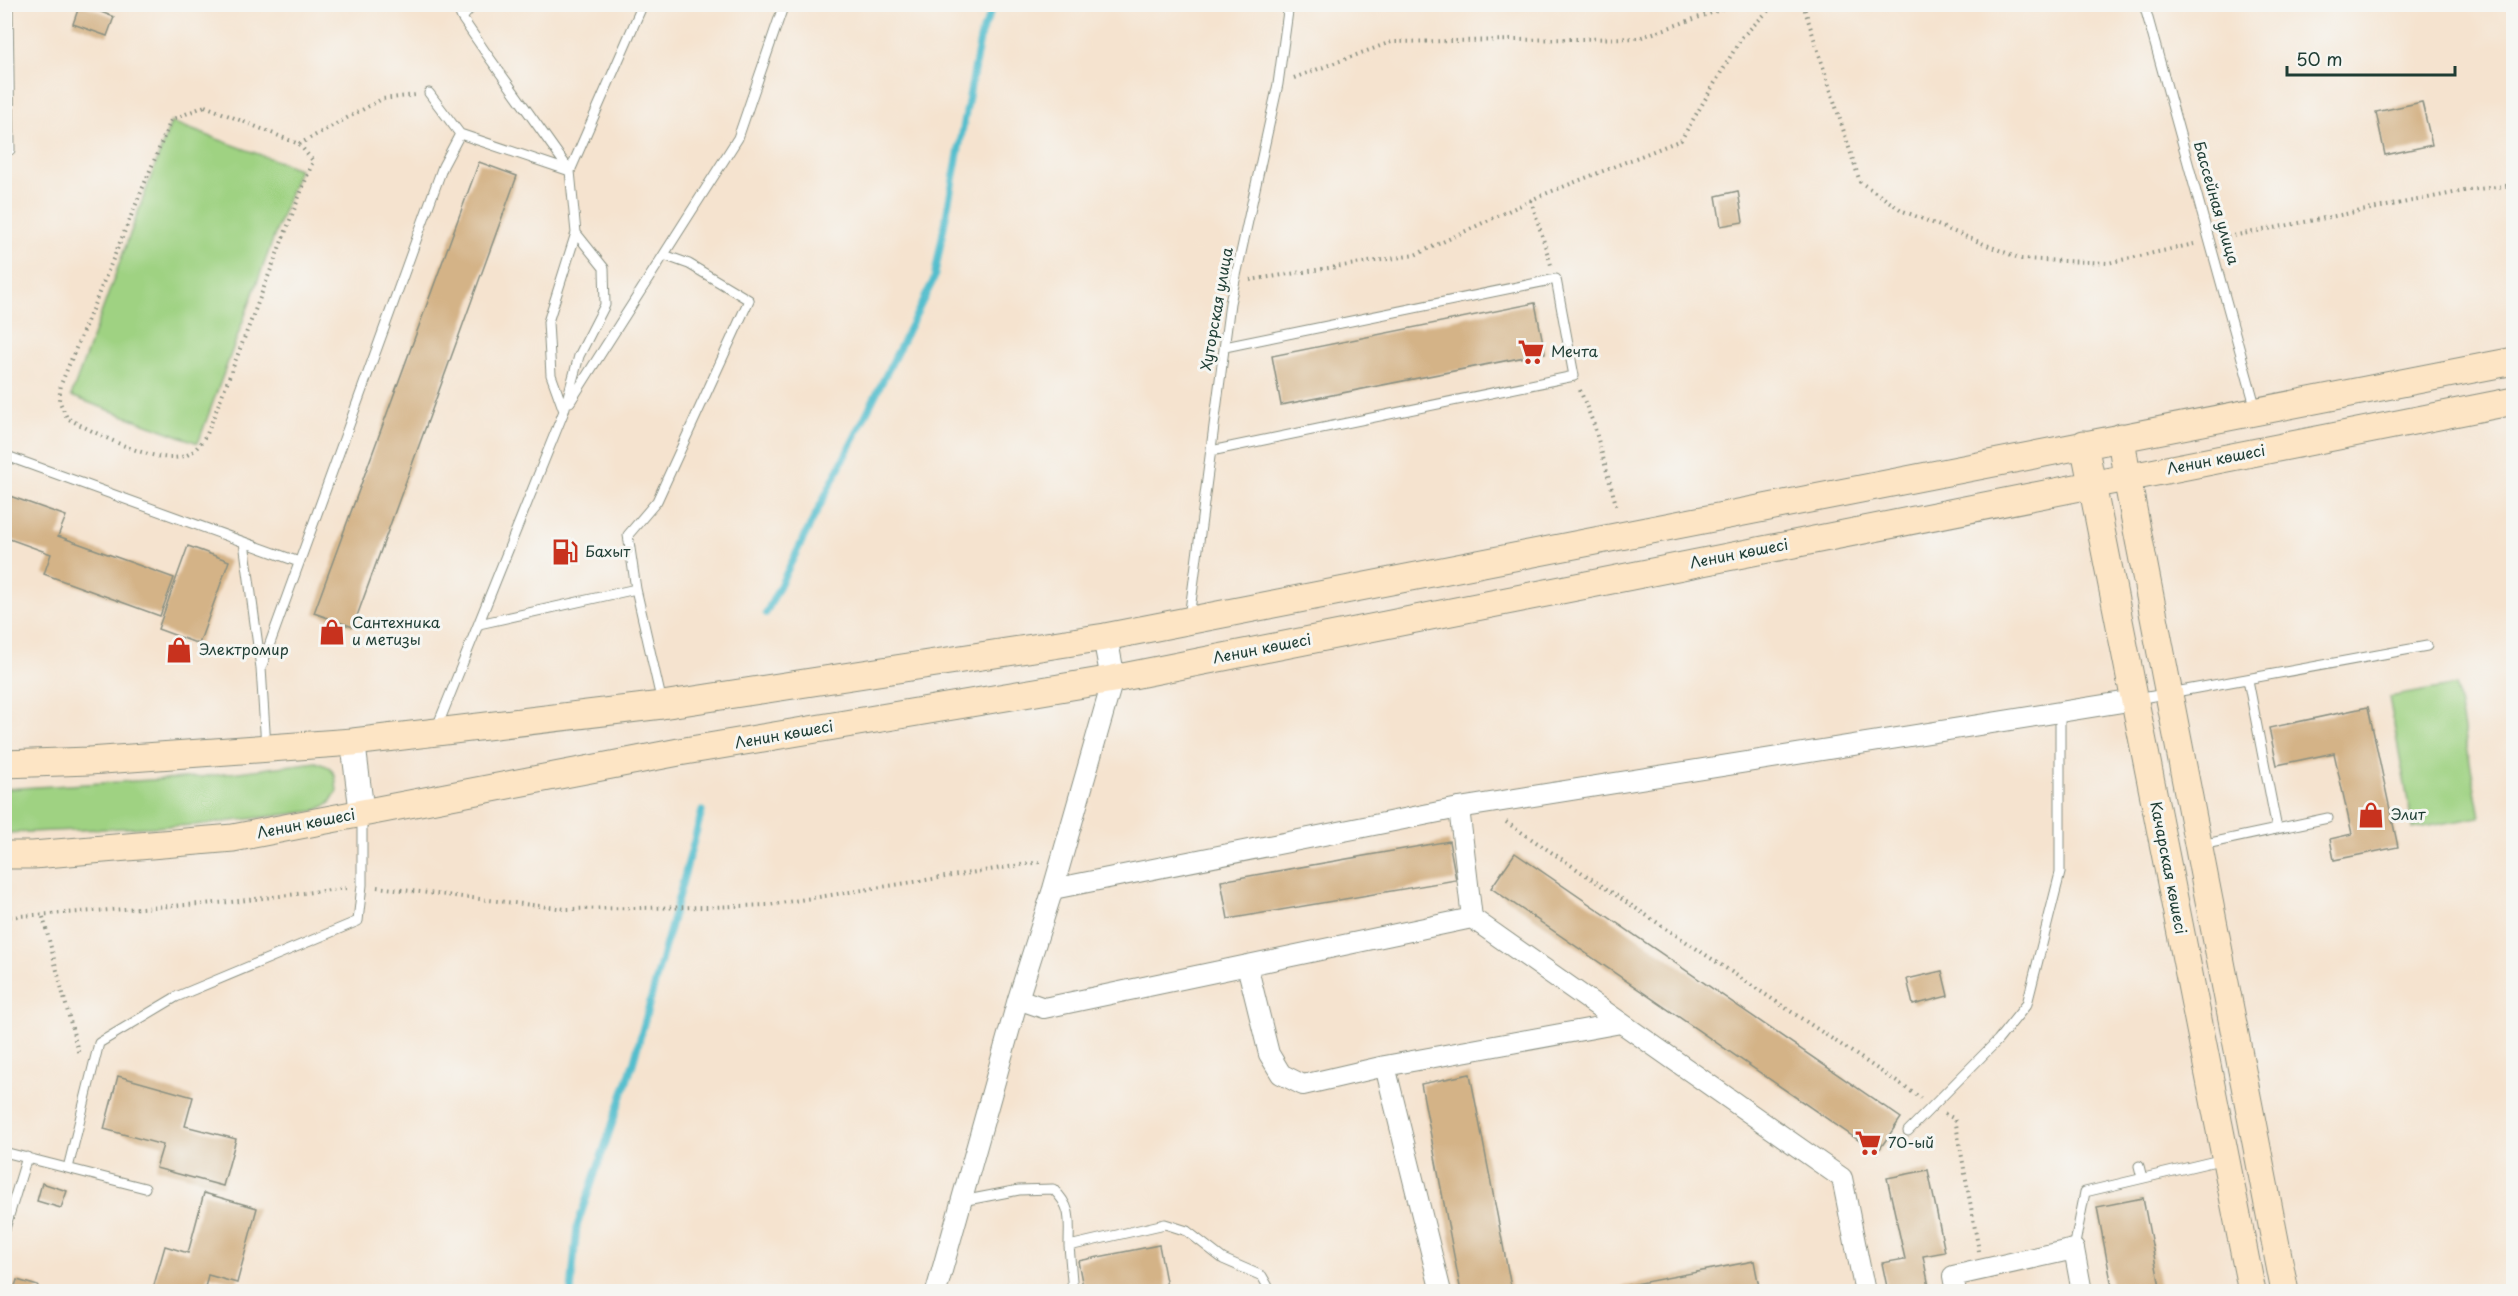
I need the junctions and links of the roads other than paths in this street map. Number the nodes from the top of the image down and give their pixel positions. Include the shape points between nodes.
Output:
1 (8, 4) edge
2 (456, 4) edge
3 (474, 4) edge
4 (643, 4) edge
5 (784, 4) edge
6 (1289, 4) edge
7 (2144, 4) edge
8 (462, 18) junction
9 (429, 93) road end
10 (460, 134) junction
11 (10, 150) dead end
12 (570, 171) junction
13 (576, 233) junction
14 (664, 255) junction
15 (1225, 347) junction
16 (2514, 361) edge
17 (2514, 402) edge
18 (564, 411) junction
19 (2257, 411) junction
20 (2121, 437) junction
21 (2084, 444) junction
22 (1211, 451) junction
23 (4, 455) edge
24 (2127, 478) junction
25 (2092, 484) junction
26 (244, 542) junction
27 (299, 562) junction
28 (636, 589) junction
29 (1188, 620) junction
30 (479, 624) junction
31 (1104, 637) junction
32 (2427, 646) dead end
33 (261, 668) junction
34 (1113, 679) junction
35 (2248, 680) junction
36 (2169, 694) junction
37 (2135, 700) junction
38 (662, 705) junction
39 (2060, 711) junction
40 (435, 732) junction
41 (353, 742) junction
42 (266, 747) junction
43 (4, 764) edge
44 (1459, 808) junction
45 (362, 814) junction
46 (2328, 818) dead end
47 (2277, 829) junction
48 (2199, 845) junction
49 (4, 855) edge
50 (1053, 889) junction
51 (1472, 918) junction
52 (1247, 965) junction
53 (1018, 999) junction
54 (1621, 1023) junction
55 (1385, 1066) junction
56 (1908, 1131) dead end
57 (4, 1152) edge
58 (27, 1157) junction
59 (2226, 1158) junction
60 (2139, 1166) dead end
61 (68, 1168) junction
62 (2142, 1178) junction
63 (145, 1188) dead end
64 (962, 1201) junction
65 (4, 1232) edge
66 (1069, 1246) junction
67 (2074, 1249) junction
68 (936, 1292) edge
69 (1073, 1292) edge
70 (1271, 1292) edge
71 (1441, 1292) edge
72 (1865, 1292) edge
73 (1956, 1292) edge
74 (2082, 1292) edge
75 (2252, 1292) edge
76 (2285, 1292) edge

1 - 11 lane
2 - 8 lane
3 - 8 lane
4 - 12 lane
5 - 14 lane via 738,138
6 - 15 lane, Хуторская улица via 1278,84 1235,282
7 - 19 lane, Бассейная улица
8 - 12 lane
9 - 10 lane
10 - 12 lane
10 - 27 lane via 443,166
12 - 13 lane
13 - 18 lane via 548,322 551,375
13 - 18 lane via 604,268 605,305 579,356
14 - 18 lane
14 - 28 lane via 689,264 749,300 657,501 628,536
15 - 22 lane, Хуторская улица
15 - 22 lane via 1556,279 1574,376
16 - 19 main road
17 - 24 main road, Ленин көшесі
18 - 30 lane
19 - 20 main road
20 - 21 main road
20 - 24 main road
21 - 25 main road, Качарская көшесі
21 - 29 main road
22 - 29 lane, Хуторская улица
23 - 26 lane
24 - 25 main road, Ленин көшесі
24 - 36 main road
25 - 34 main road, Ленин көшесі
25 - 37 main road, Качарская көшесі
26 - 27 lane
26 - 33 lane
27 - 33 lane
28 - 30 lane
28 - 38 lane
29 - 31 main road
30 - 40 lane
31 - 34 street
31 - 38 main road
32 - 35 lane
33 - 42 lane
34 - 45 main road, Ленин көшесі via 679,752
34 - 50 street
35 - 36 lane
35 - 47 lane
36 - 37 lane
36 - 48 main road
37 - 39 street
37 - 59 main road, Качарская көшесі
38 - 40 main road
39 - 44 street
39 - 56 lane via 2060,873 2027,1004 1998,1040
40 - 41 main road
41 - 42 main road
41 - 45 street
42 - 43 main road
44 - 50 street
44 - 51 street
45 - 49 main road, Ленин көшесі via 233,838
45 - 61 lane via 358,921 176,997 99,1043
46 - 47 lane
47 - 48 lane
48 - 76 main road
50 - 53 street
51 - 52 street
51 - 54 street
52 - 53 street via 1044,1008
52 - 55 street via 1269,1054 1281,1074 1303,1085
53 - 64 street
54 - 55 street
54 - 72 street via 1842,1178
55 - 71 street
57 - 58 lane
58 - 61 lane
58 - 65 lane
59 - 62 lane
59 - 75 main road, Качарская көшесі
60 - 62 lane
61 - 63 lane
62 - 67 lane via 2085,1192
64 - 66 lane via 1019,1190 1053,1189 1065,1201
64 - 68 street
66 - 69 lane
66 - 70 lane via 1165,1224 1187,1231 1223,1259 1262,1276
67 - 73 street via 1953,1276
67 - 74 street

